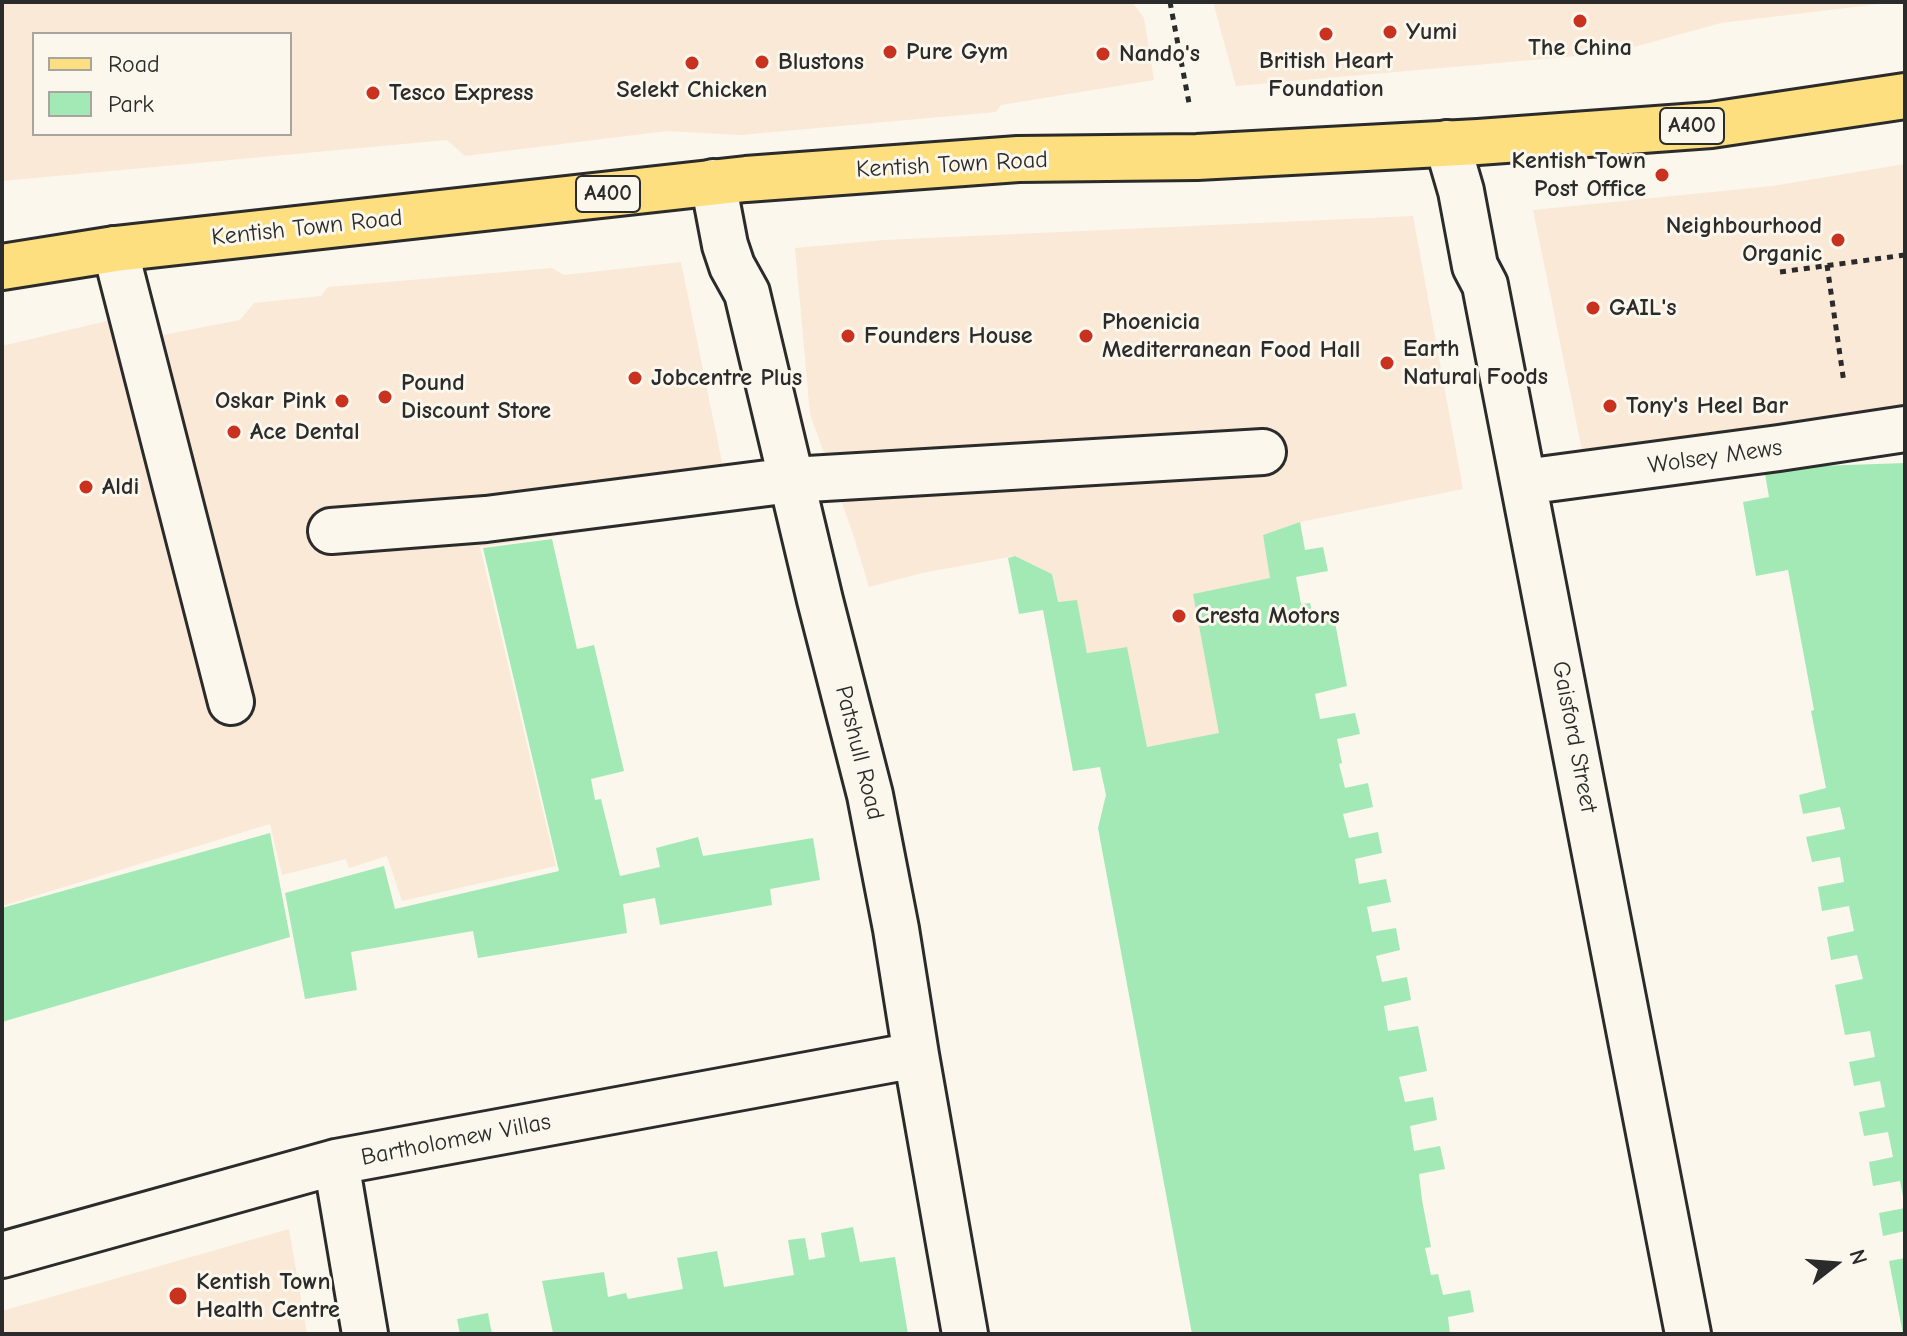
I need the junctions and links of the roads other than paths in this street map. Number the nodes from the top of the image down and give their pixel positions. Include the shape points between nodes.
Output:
1 (1905, 96) edge
2 (1447, 143) junction
3 (713, 182) junction
4 (115, 249) junction
5 (2, 267) edge
6 (1905, 429) edge
7 (1263, 452) dead end
8 (791, 480) junction
9 (1524, 482) junction
10 (331, 531) dead end
11 (231, 702) dead end
12 (916, 1055) junction
13 (336, 1162) junction
14 (2, 1255) edge
15 (365, 1334) edge
16 (965, 1334) edge
17 (1688, 1334) edge

1 - 2 main road, Kentish Town Road / A400 via 1711,125
2 - 3 main road, Kentish Town Road / A400 via 1197,157 1018,159
2 - 9 street, Gaisford Street via 1475,266 1485,285
3 - 4 main road, Kentish Town Road / A400
3 - 8 street, Patshull Road via 728,256 747,293
4 - 5 main road, Kentish Town Road / A400
4 - 11 street
6 - 9 street, Wolsey Mews
7 - 8 street
8 - 10 street via 486,519
8 - 12 street, Patshull Road via 870,795
9 - 17 street, Gaisford Street
12 - 13 street, Bartholomew Villas
12 - 16 street, Patshull Road
13 - 14 street, Bartholomew Villas
13 - 15 street

